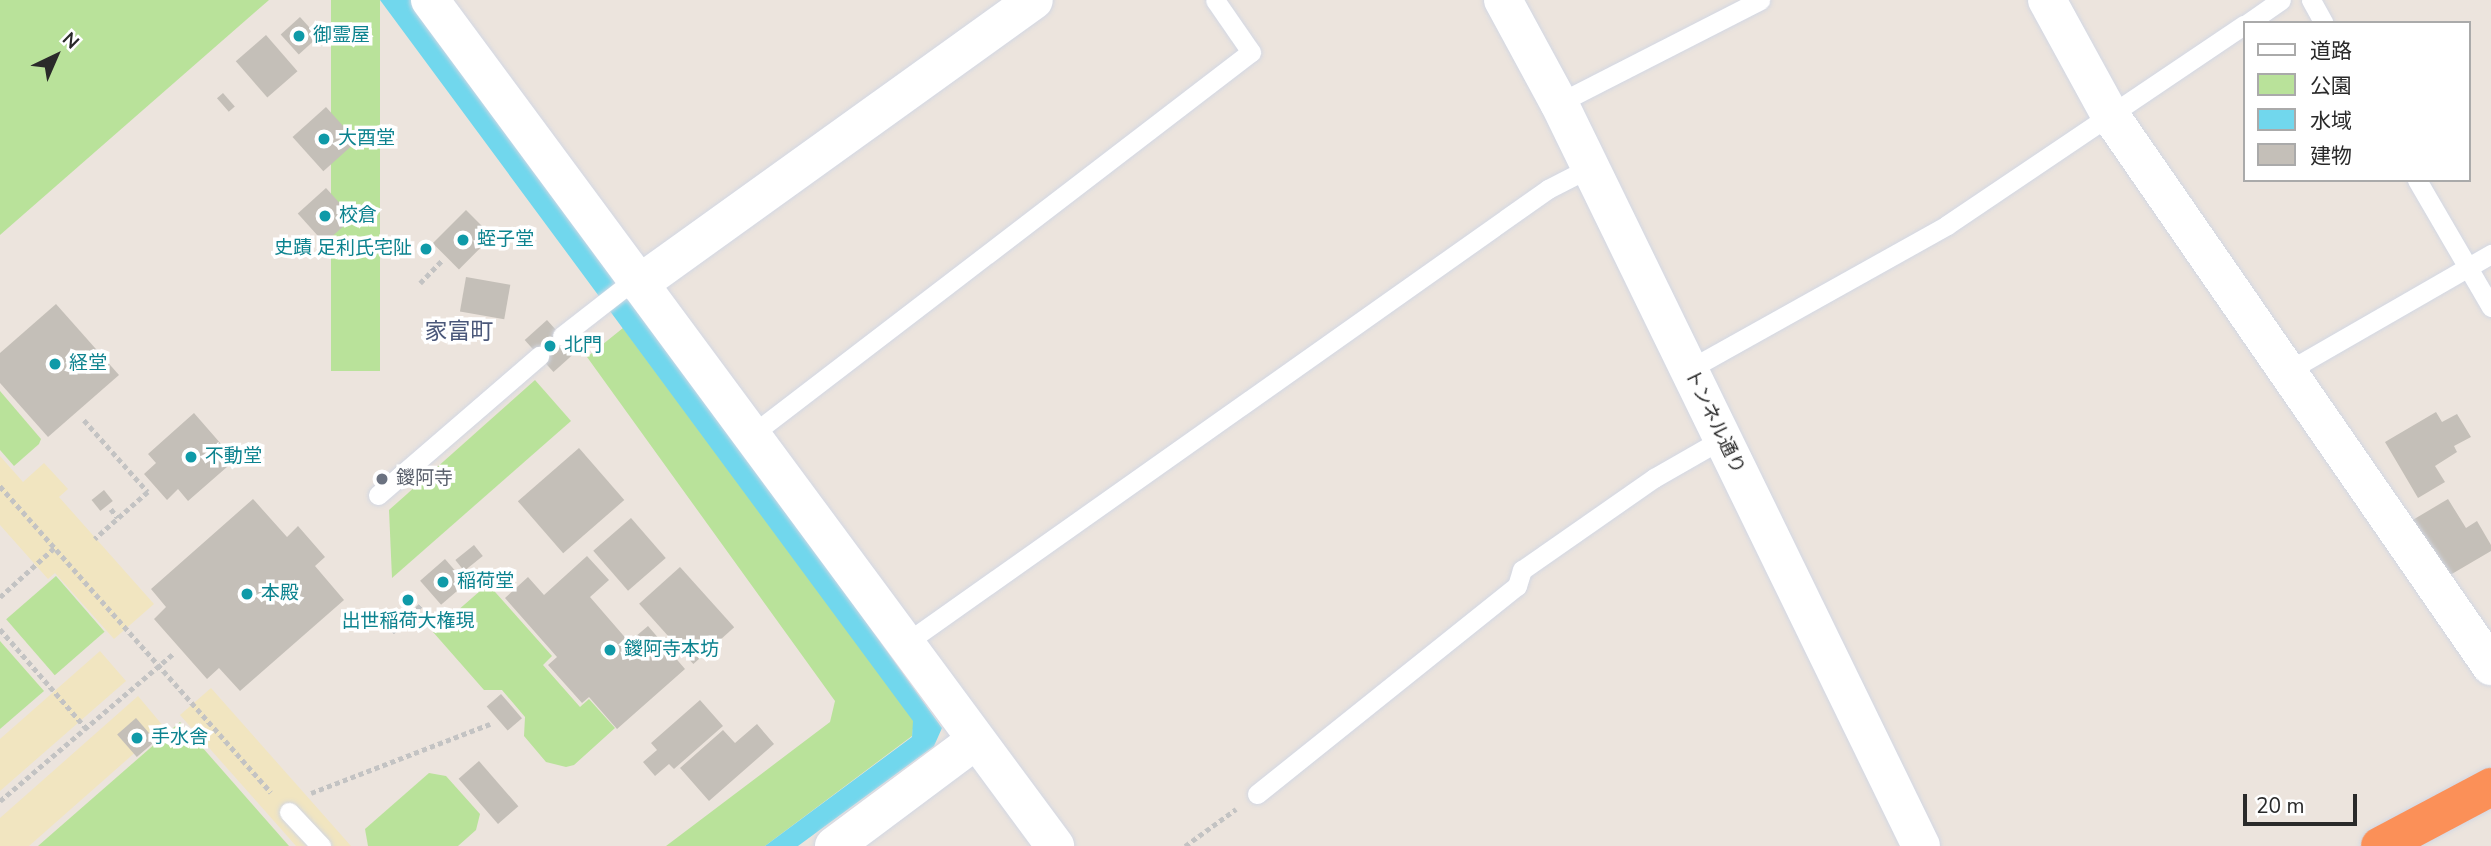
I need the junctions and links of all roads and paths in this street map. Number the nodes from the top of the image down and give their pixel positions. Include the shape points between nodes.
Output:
1 (430, 0) edge
2 (1034, 0) edge
3 (1215, 0) edge
4 (1503, 0) edge
5 (1760, 0) edge
6 (2047, 0) edge
7 (2281, 0) edge
8 (2311, 0) edge
9 (2250, 21) edge
10 (2323, 21) edge
11 (2242, 27) edge
12 (1559, 103) junction
13 (2110, 115) junction
14 (1589, 168) junction
15 (2418, 182) edge
16 (2491, 254) edge
17 (442, 260) dead end
18 (2468, 267) junction
19 (633, 283) junction
20 (420, 284) dead end
21 (2491, 307) edge
22 (562, 336) dead end
23 (539, 356) dead end
24 (1688, 370) junction
25 (2286, 372) junction
26 (84, 420) dead end
27 (750, 436) junction
28 (1722, 439) junction
29 (0, 486) edge
30 (378, 495) dead end
31 (111, 509) dead end
32 (118, 518) junction
33 (95, 539) dead end
34 (54, 548) junction
35 (0, 597) edge
36 (423, 603) dead end
37 (0, 629) edge
38 (392, 632) dead end
39 (903, 645) junction
40 (173, 654) dead end
41 (2491, 666) edge
42 (158, 667) junction
43 (490, 723) dead end
44 (87, 729) junction
45 (975, 741) junction
46 (2491, 787) edge
47 (313, 792) dead end
48 (1256, 794) joint
49 (0, 802) edge
50 (289, 812) joint
51 (321, 846) edge
52 (834, 846) edge
53 (1055, 846) edge
54 (1185, 846) edge
55 (1921, 846) edge
56 (2380, 846) edge

1 - 19 street
2 - 19 street
3 - 27 lane via 1251,52
4 - 12 street, トンネル通り
5 - 12 lane
6 - 13 street
7 - 9 lane
8 - 10 lane
11 - 13 lane
12 - 14 street, トンネル通り
13 - 24 lane via 1947,225
13 - 25 street
14 - 24 street, トンネル通り
14 - 39 lane via 1536,197
15 - 18 lane
16 - 18 lane
17 - 20 path
18 - 21 lane
18 - 25 lane
19 - 22 lane
19 - 27 street
23 - 30 lane
24 - 28 street, トンネル通り
25 - 41 street
26 - 32 path via 148,492
27 - 39 street
28 - 48 lane via 1654,478 1522,570 1517,586
28 - 55 street, トンネル通り
29 - 34 path
31 - 32 path
32 - 33 path
34 - 35 path
34 - 42 path
36 - 38 path
37 - 44 path
39 - 45 street
40 - 42 path
42 - 44 path
42 - 50 path
43 - 47 path
44 - 49 path
45 - 52 street
45 - 53 street
46 - 56 highway
48 - 54 path
50 - 51 lane

